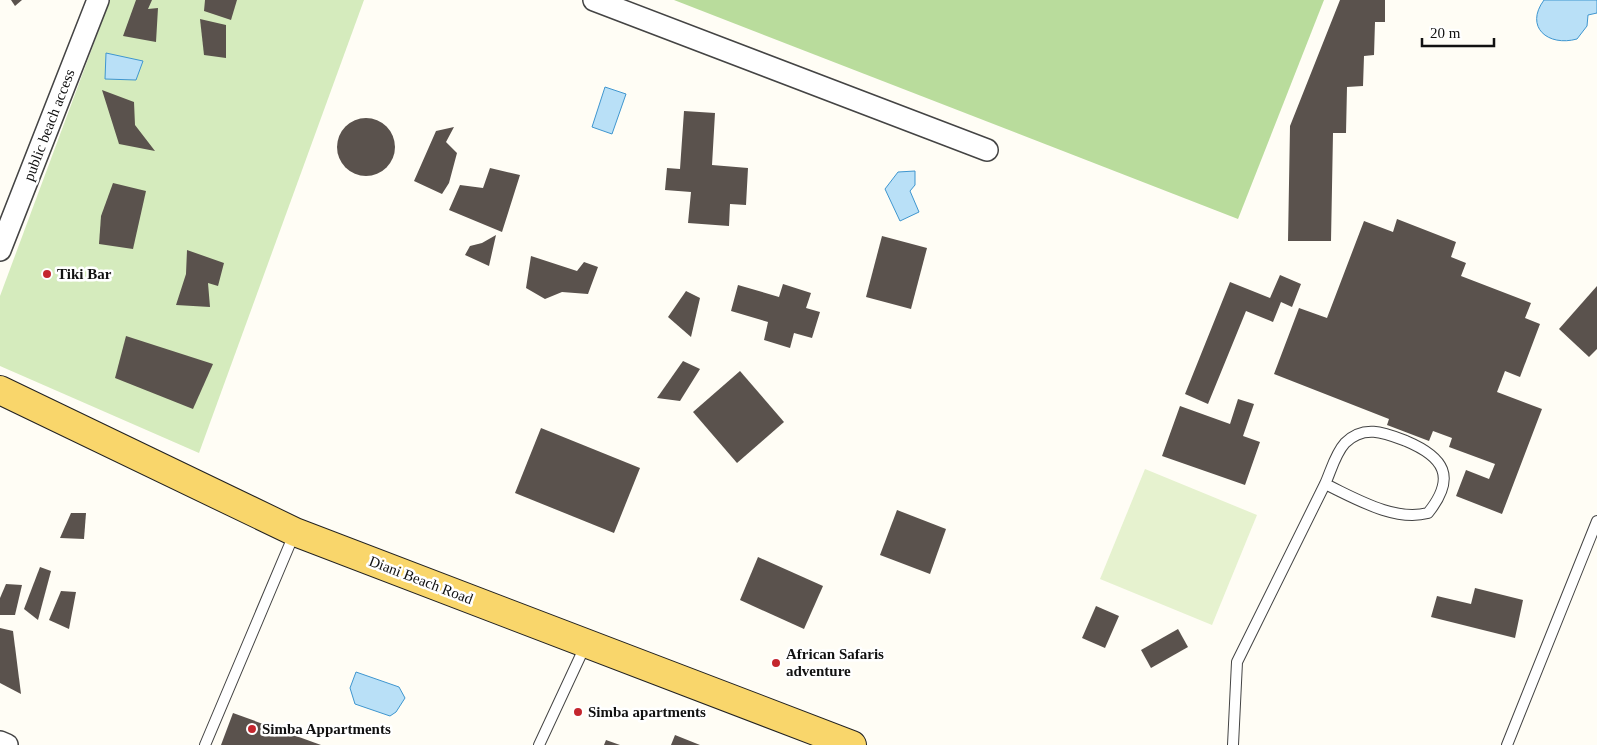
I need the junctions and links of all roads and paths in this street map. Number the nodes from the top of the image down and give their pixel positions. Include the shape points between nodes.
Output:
1 (98, 0) edge
2 (594, 0) edge
3 (987, 150) dead end
4 (0, 250) edge
5 (0, 390) edge
6 (1325, 484) junction
7 (1597, 522) edge
8 (295, 532) junction
9 (586, 643) junction
10 (0, 742) edge
11 (7, 745) edge
12 (205, 745) edge
13 (538, 745) edge
14 (852, 745) edge
15 (1233, 745) edge
16 (1507, 745) edge

1 - 4 street, public beach access
2 - 3 street
5 - 8 main road, Diani Beach Road
6 - 6 lane via 1346,442 1373,430 1425,449 1440,462 1443,478 1439,498 1428,512 1410,516 1371,504
6 - 15 lane via 1237,662
7 - 16 lane
8 - 9 main road, Diani Beach Road
8 - 12 lane
9 - 13 lane
9 - 14 main road, Diani Beach Road
10 - 11 street

